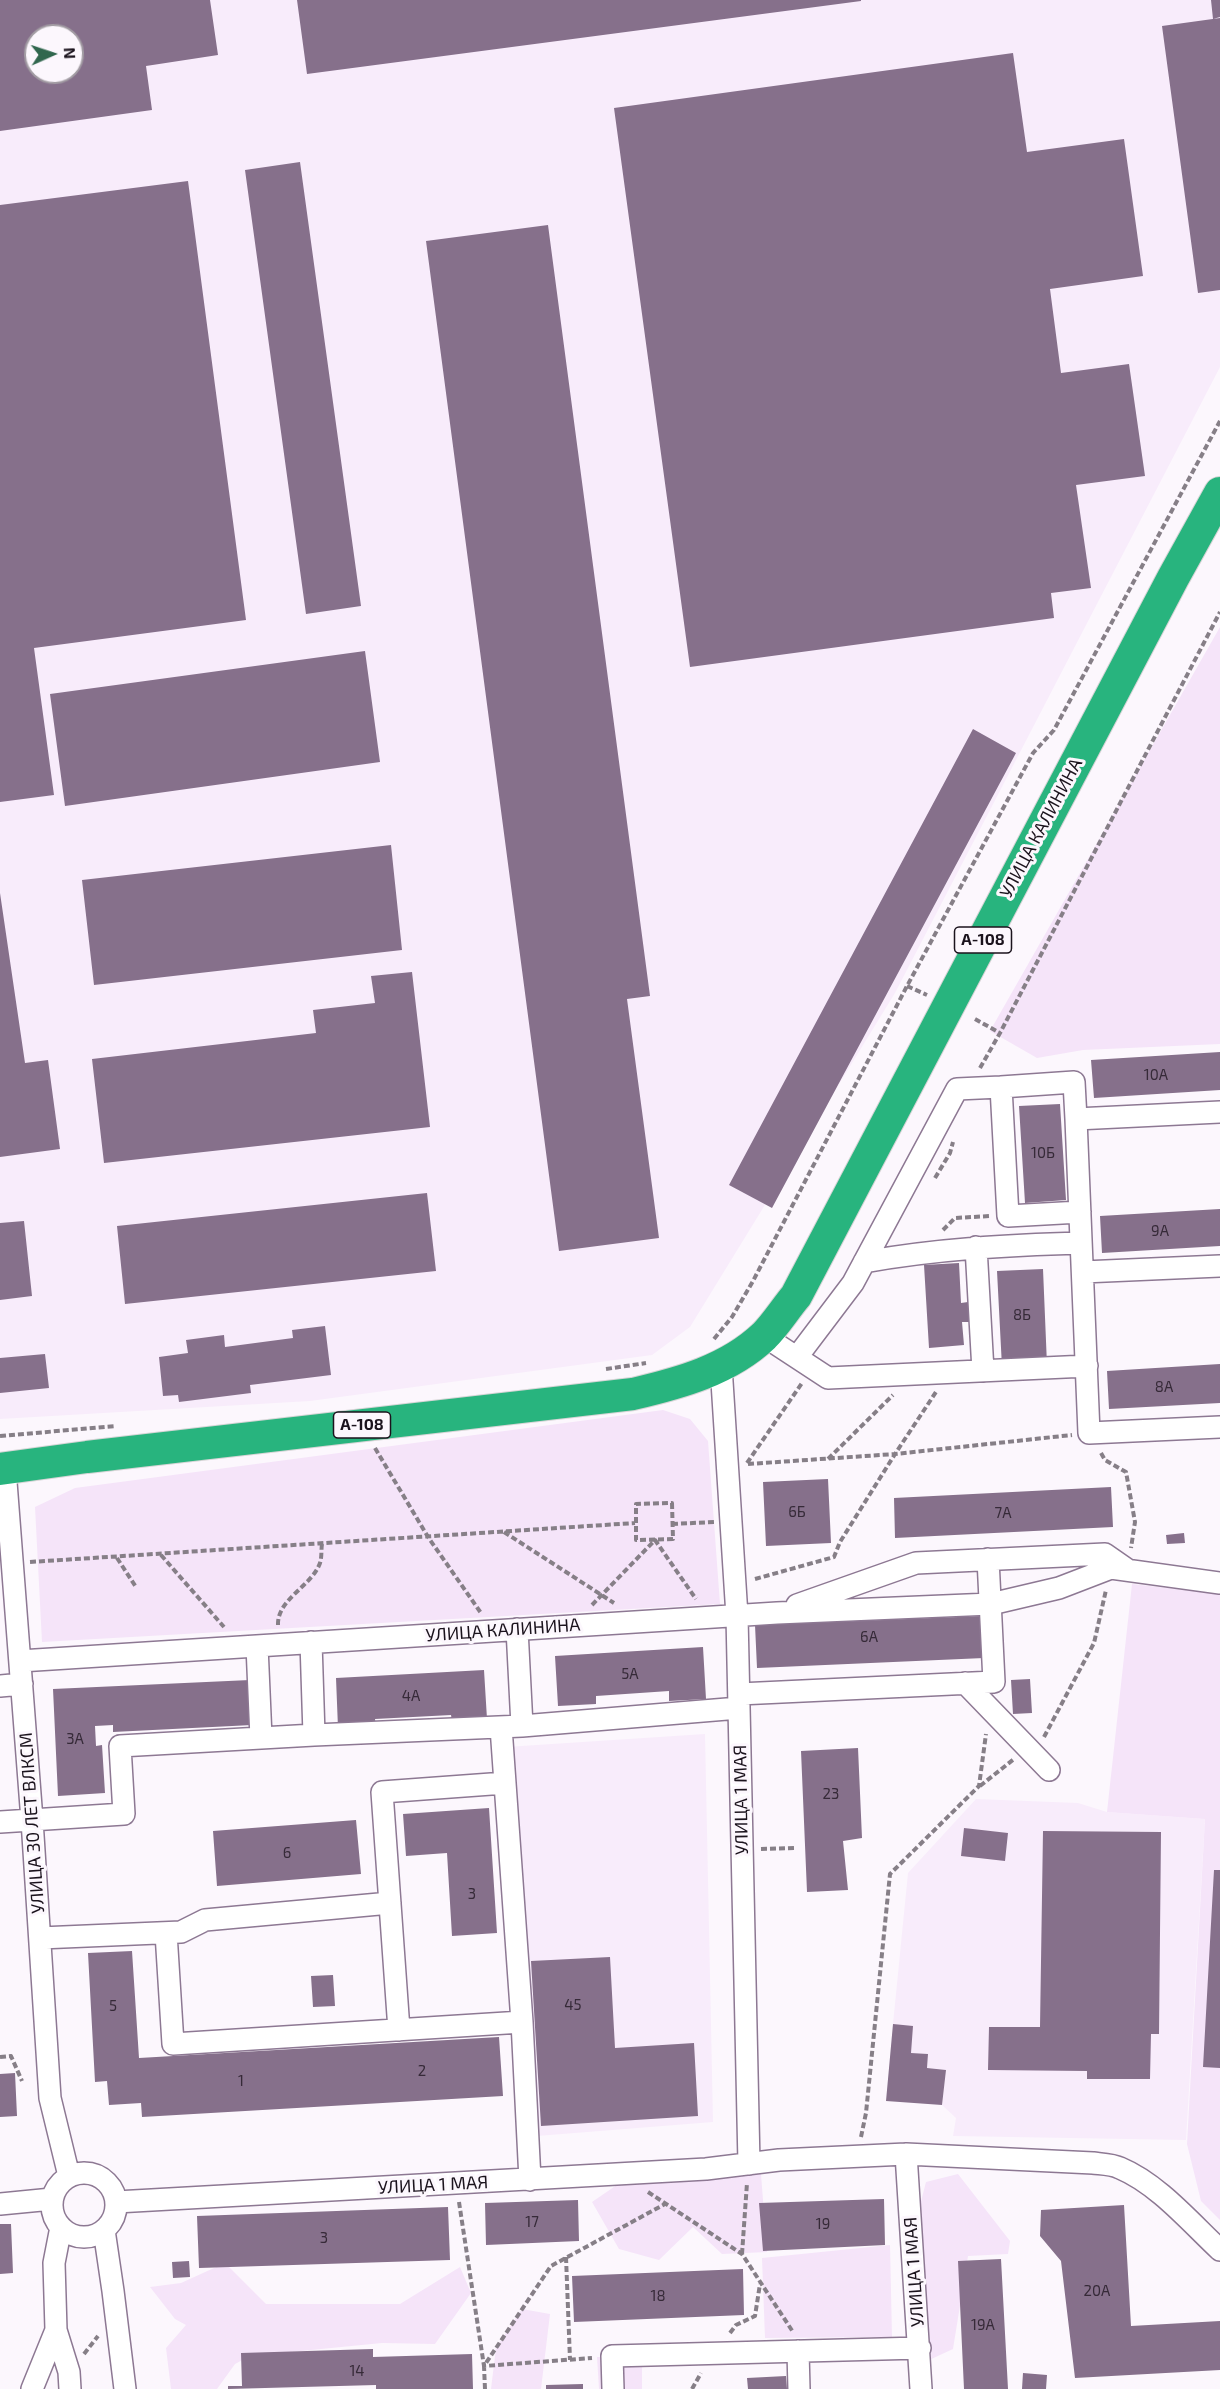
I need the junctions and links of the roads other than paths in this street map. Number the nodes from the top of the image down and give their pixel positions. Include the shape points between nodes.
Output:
1 (1220, 494) edge
2 (1001, 1087) junction
3 (1220, 1112) edge
4 (1076, 1119) junction
5 (1080, 1212) junction
6 (1082, 1243) junction
7 (976, 1247) junction
8 (864, 1262) junction
9 (1220, 1266) edge
10 (1083, 1272) junction
11 (764, 1336) junction
12 (715, 1356) junction
13 (804, 1362) junction
14 (1087, 1366) junction
15 (983, 1371) junction
16 (1220, 1427) edge
17 (2, 1469) edge
18 (988, 1559) junction
19 (1120, 1569) junction
20 (1220, 1583) edge
21 (991, 1604) junction
22 (777, 1613) junction
23 (737, 1616) junction
24 (517, 1629) junction
25 (310, 1642) junction
26 (257, 1646) junction
27 (20, 1661) junction
28 (965, 1683) junction
29 (22, 1684) junction
30 (0, 1686) edge
31 (739, 1701) junction
32 (511, 1726) junction
33 (314, 1735) junction
34 (261, 1737) junction
35 (1048, 1770) dead end
36 (505, 1783) junction
37 (32, 1820) junction
38 (0, 1822) edge
39 (390, 1903) junction
40 (166, 1933) junction
41 (40, 1938) junction
42 (522, 2022) junction
43 (399, 2030) junction
44 (906, 2154) junction
45 (749, 2164) junction
46 (69, 2176) junction
47 (530, 2180) junction
48 (52, 2199) junction
49 (116, 2202) junction
50 (0, 2204) edge
51 (61, 2227) junction
52 (104, 2230) junction
53 (1220, 2250) edge
54 (56, 2330) junction
55 (920, 2348) junction
56 (801, 2351) junction
57 (32, 2389) edge
58 (70, 2389) edge
59 (125, 2389) edge
60 (613, 2389) edge
61 (799, 2389) edge
62 (921, 2389) edge

1 - 11 highway, УЛИЦА КАЛИНИНА / А-108 via 796,1296
2 - 4 street via 1074,1082
2 - 5 street via 1008,1216
2 - 8 street via 957,1089
3 - 4 street
4 - 5 street
5 - 6 street
6 - 7 street
6 - 10 street
7 - 8 street
7 - 15 street
8 - 13 street
9 - 10 street
10 - 14 street
11 - 12 highway, УЛИЦА КАЛИНИНА / А-108
11 - 13 street
12 - 17 highway, УЛИЦА КАЛИНИНА / А-108 via 679,1383 633,1394
12 - 23 street
13 - 15 street via 828,1378
14 - 15 street
14 - 16 street via 1089,1433
17 - 27 street, УЛИЦА 30 ЛЕТ ВЛКСМ
18 - 19 street via 1105,1554
18 - 21 street
18 - 22 street via 916,1563
19 - 20 street
19 - 21 street
21 - 22 street
21 - 28 street via 994,1682
22 - 23 street, УЛИЦА КАЛИНИНА
23 - 24 street, УЛИЦА КАЛИНИНА
23 - 31 street, УЛИЦА 1 МАЯ
24 - 25 street, УЛИЦА КАЛИНИНА
24 - 32 street
25 - 26 street, УЛИЦА КАЛИНИНА
25 - 33 street
26 - 27 street, УЛИЦА КАЛИНИНА
26 - 34 street
27 - 29 street, УЛИЦА 30 ЛЕТ ВЛКСМ
28 - 31 street
28 - 35 street
29 - 30 street
29 - 37 street, УЛИЦА 30 ЛЕТ ВЛКСМ
31 - 32 street
31 - 45 street, УЛИЦА 1 МАЯ
32 - 33 street
32 - 36 street
33 - 34 street
34 - 37 street via 120,1746 124,1814
36 - 39 street via 382,1792
36 - 42 street
37 - 38 street
37 - 41 street, УЛИЦА 30 ЛЕТ ВЛКСМ
39 - 40 street via 205,1920 181,1932
39 - 43 street
40 - 41 street
40 - 43 street via 173,2044
41 - 46 street, УЛИЦА 30 ЛЕТ ВЛКСМ via 50,2098
42 - 43 street
42 - 47 street
44 - 45 street, УЛИЦА 1 МАЯ
44 - 53 street, УЛИЦА 1 МАЯ via 1118,2166 1162,2196
44 - 55 street, УЛИЦА 1 МАЯ
45 - 47 street, УЛИЦА 1 МАЯ
46 - 48 street
46 - 49 street via 99,2176
47 - 49 street, УЛИЦА 1 МАЯ
48 - 50 street
48 - 51 street via 55,2219
49 - 52 street via 115,2212
51 - 52 street via 86,2236
51 - 54 street via 54,2263
52 - 59 street
54 - 57 street
54 - 58 street
55 - 56 street
55 - 62 street, УЛИЦА 1 МАЯ
56 - 60 street via 612,2356
56 - 61 street

